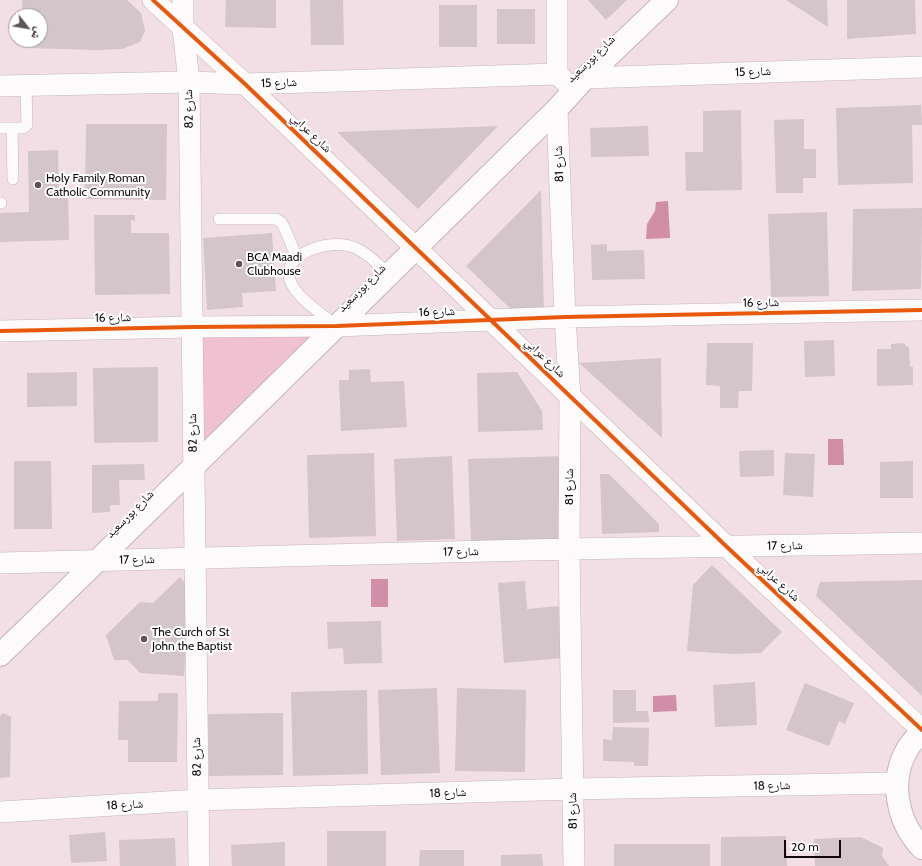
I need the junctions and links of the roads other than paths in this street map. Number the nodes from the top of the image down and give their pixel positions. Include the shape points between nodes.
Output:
1 (153, 0) edge
2 (184, 0) edge
3 (557, 0) edge
4 (667, 0) edge
5 (183, 28) junction
6 (922, 66) edge
7 (557, 74) junction
8 (189, 82) junction
9 (245, 84) junction
10 (579, 84) junction
11 (26, 85) junction
12 (0, 86) edge
13 (557, 109) junction
14 (0, 128) edge
15 (12, 128) junction
16 (12, 179) dead end
17 (219, 219) dead end
18 (416, 248) junction
19 (297, 258) junction
20 (389, 274) junction
21 (922, 310) edge
22 (565, 316) junction
23 (491, 320) junction
24 (337, 326) junction
25 (192, 327) junction
26 (0, 331) edge
27 (570, 397) junction
28 (194, 465) junction
29 (922, 544) edge
30 (727, 547) junction
31 (569, 549) junction
32 (195, 558) junction
33 (98, 560) junction
34 (0, 563) edge
35 (0, 655) edge
36 (922, 730) edge
37 (897, 783) junction
38 (573, 789) junction
39 (198, 800) junction
40 (0, 812) edge
41 (922, 848) edge
42 (199, 866) edge
43 (574, 866) edge

1 - 5 street, شارع عرابي
2 - 5 street, شارع 82
3 - 7 street
4 - 10 main road, شارع بورسعيد
5 - 8 street, شارع 82
5 - 9 street, شارع عرابي
6 - 10 street, شارع 15
7 - 9 street, شارع 15
7 - 10 street
8 - 9 street, شارع 15
8 - 11 street, شارع 15
8 - 25 street, شارع 82
9 - 18 street, شارع عرابي
10 - 13 main road, شارع بورسعيد
11 - 12 street, شارع 15
11 - 15 lane via 27,125 23,128
13 - 18 main road, شارع بورسعيد
13 - 22 street, شارع 81
14 - 15 lane
15 - 16 lane
17 - 19 lane via 276,219 284,227
18 - 20 main road, شارع بورسعيد
18 - 23 street, شارع عرابي
19 - 20 lane via 309,250 322,246 349,246 362,250
19 - 24 lane via 291,267 290,279 295,289
20 - 24 main road, شارع بورسعيد
21 - 22 street, شارع 16
22 - 23 street, شارع 16
22 - 27 street, شارع 81
23 - 24 street, شارع 16
23 - 27 street, شارع عرابي
24 - 25 street, شارع 16
24 - 28 main road, شارع بورسعيد
25 - 26 street, شارع 16
25 - 28 street, شارع 82
27 - 30 street, شارع عرابي
27 - 31 street, شارع 81
28 - 32 street, شارع 82
28 - 33 main road, شارع بورسعيد
29 - 30 street, شارع 17
30 - 31 street, شارع 17
30 - 36 street, شارع عرابي
31 - 32 street, شارع 17
31 - 38 street, شارع 81
32 - 33 street, شارع 17
32 - 39 street, شارع 82
33 - 34 street, شارع 17
33 - 35 main road, شارع بورسعيد
36 - 37 main road via 901,764
37 - 38 street, شارع 18
37 - 41 main road via 899,807 907,829
38 - 39 street, شارع 18
38 - 43 street, شارع 81
39 - 40 street, شارع 18
39 - 42 street, شارع 82

